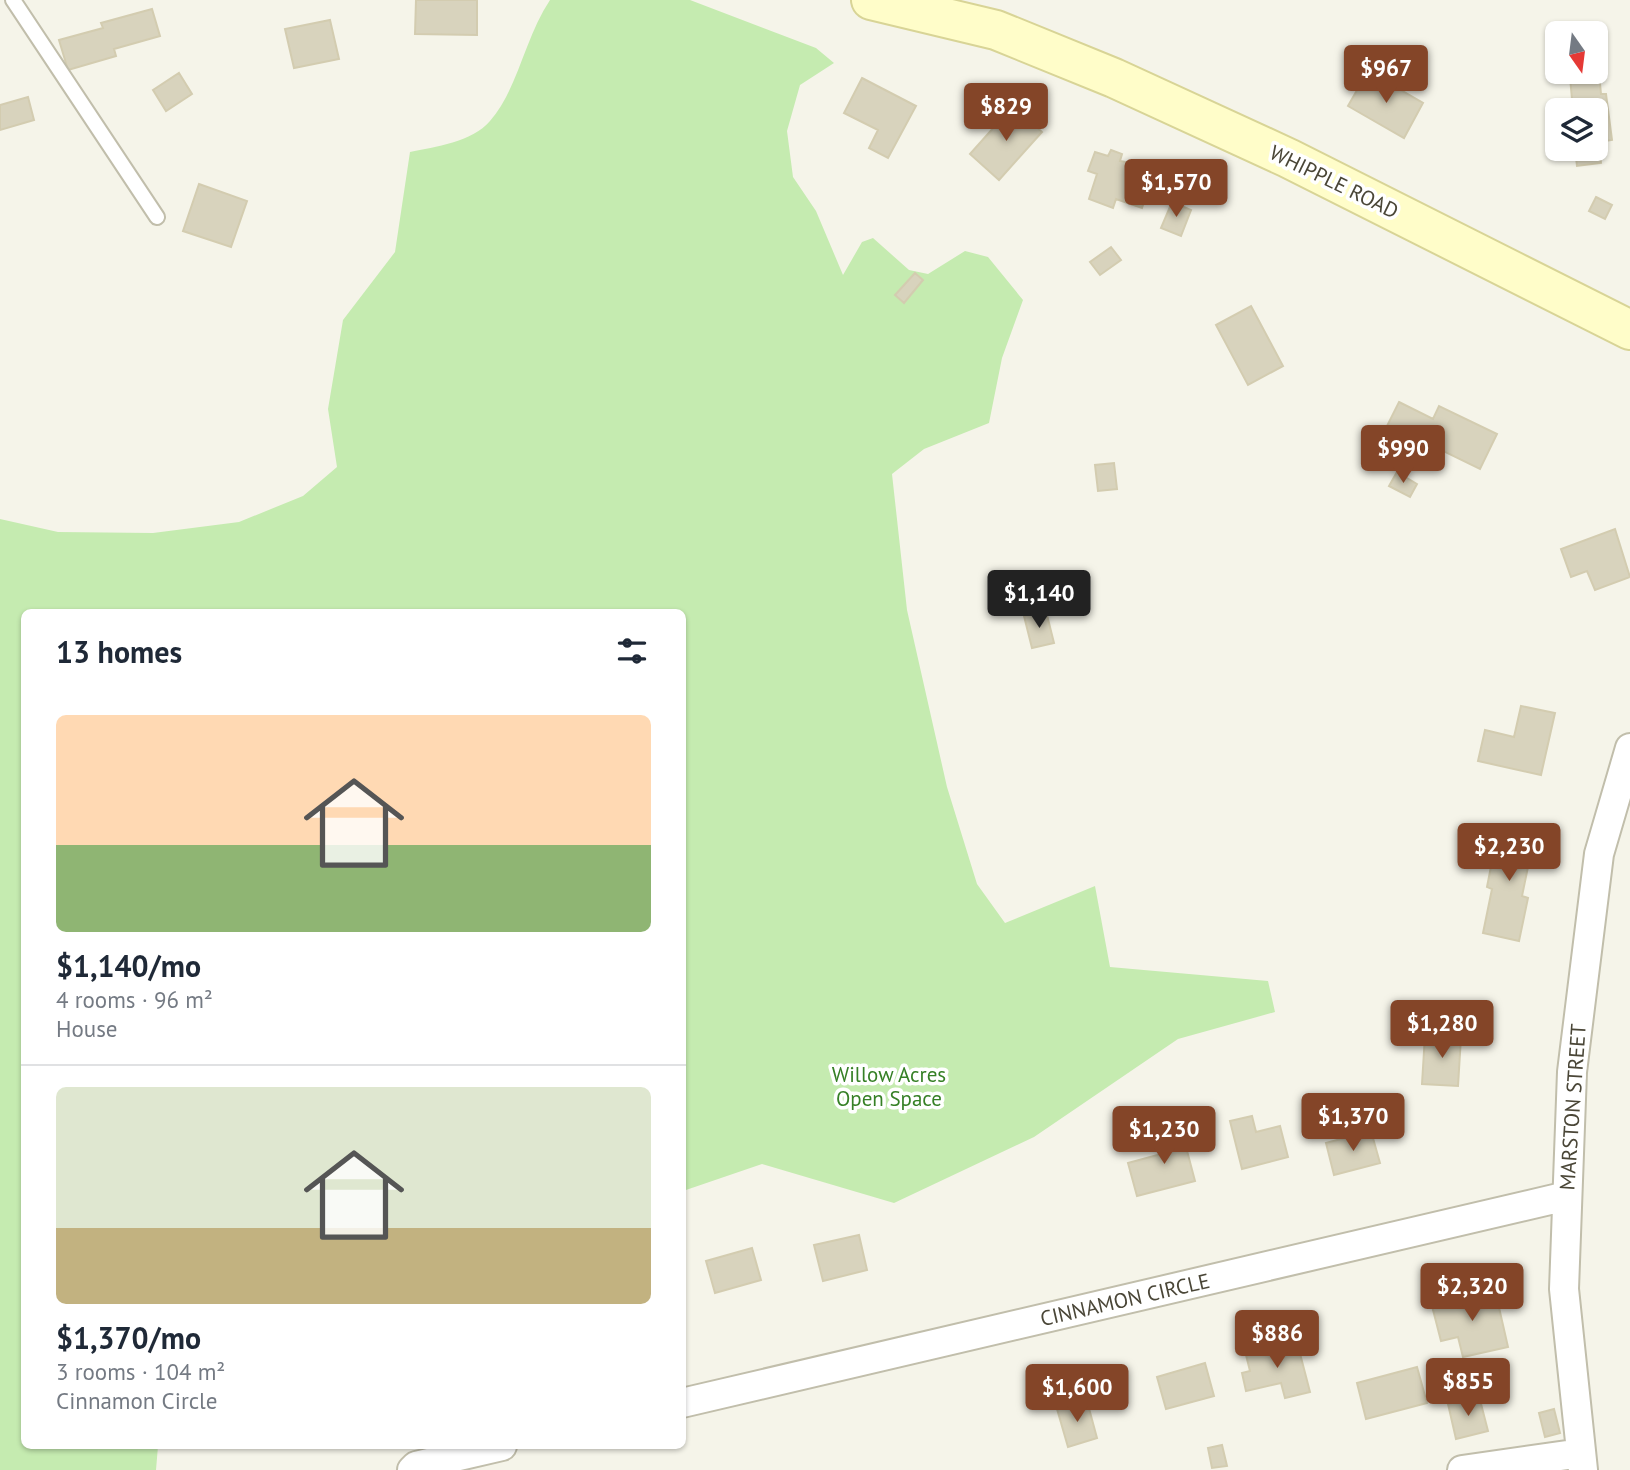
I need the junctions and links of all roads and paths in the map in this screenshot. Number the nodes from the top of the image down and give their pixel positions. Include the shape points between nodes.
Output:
1 (13, 0) edge
2 (871, 0) edge
3 (157, 217) dead end
4 (1630, 331) edge
5 (1630, 748) edge
6 (1567, 1196) junction
7 (686, 1402) edge
8 (489, 1449) edge
9 (1582, 1461) edge
10 (412, 1470) edge
11 (1462, 1470) edge

1 - 3 lane
2 - 4 main road, WHIPPLE ROAD via 996,30 1114,78 1288,158
5 - 6 street, MARSTON STREET via 1599,854 1572,1072
6 - 7 street, CINNAMON CIRCLE
6 - 9 street, MARSTON STREET via 1564,1289
8 - 10 street
9 - 11 street

